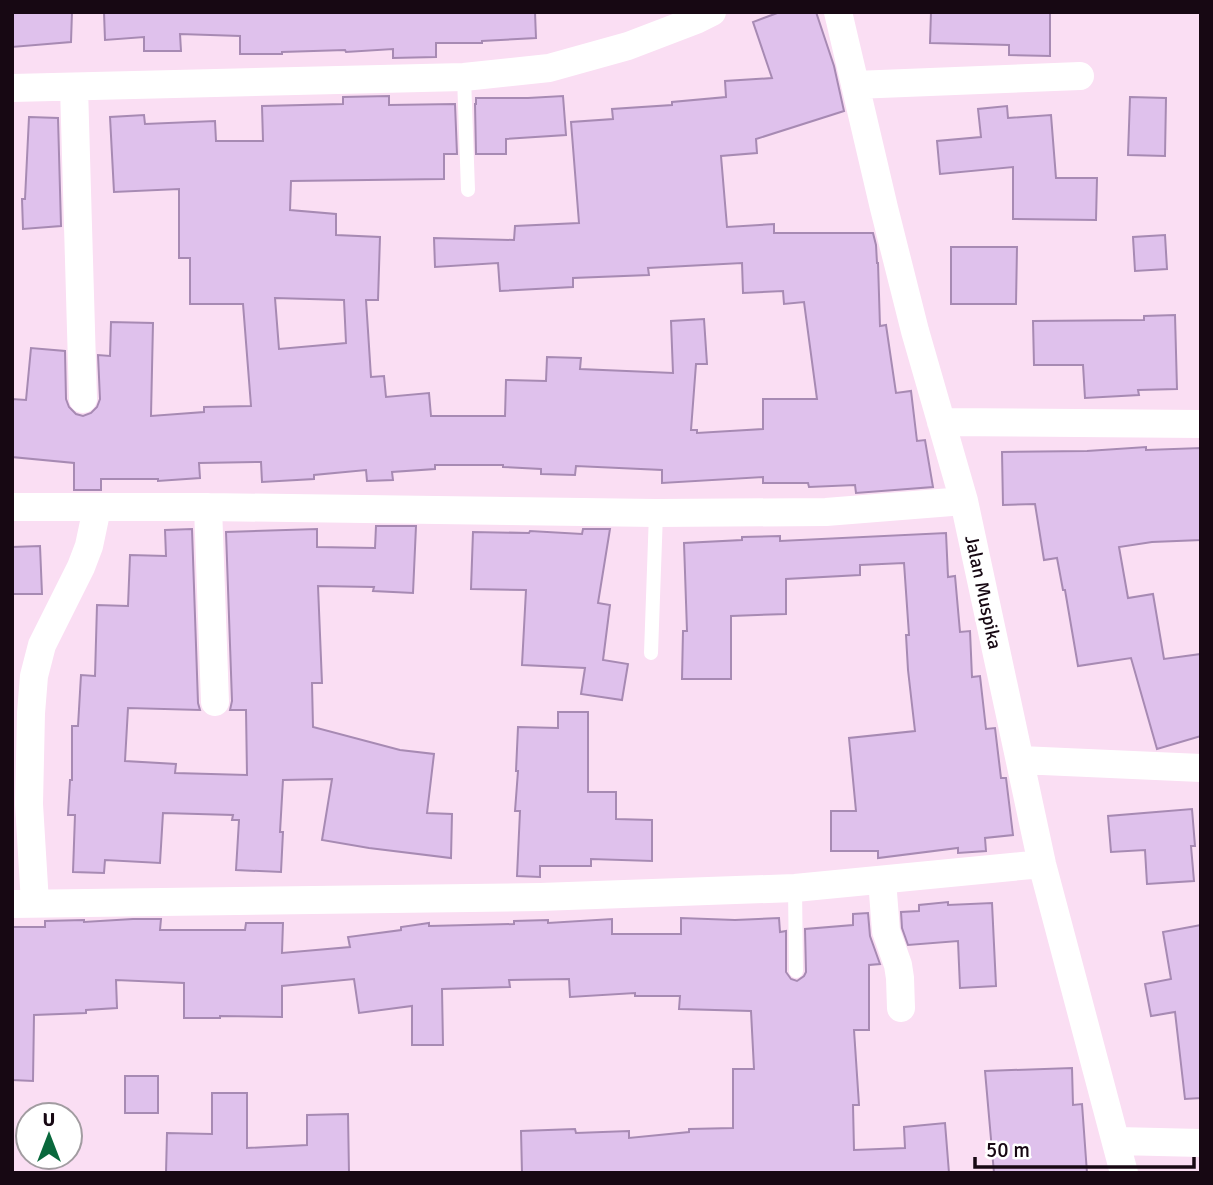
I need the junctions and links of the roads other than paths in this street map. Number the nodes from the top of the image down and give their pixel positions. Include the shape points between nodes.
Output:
1 (712, 12) edge
2 (838, 12) edge
3 (1080, 76) dead end
4 (464, 77) junction
5 (856, 85) junction
6 (12, 88) edge
7 (74, 88) junction
8 (468, 190) dead end
9 (83, 399) dead end
10 (941, 422) junction
11 (1201, 424) edge
12 (964, 501) junction
13 (12, 507) edge
14 (208, 507) junction
15 (97, 508) junction
16 (656, 513) junction
17 (650, 653) dead end
18 (215, 702) dead end
19 (1020, 760) junction
20 (1201, 768) edge
21 (1042, 864) junction
22 (882, 880) junction
23 (796, 888) junction
24 (24, 903) edge
25 (796, 971) dead end
26 (901, 1008) dead end
27 (1116, 1141) junction
28 (1201, 1143) edge
29 (1124, 1173) edge

1 - 4 street via 628,46 559,66
2 - 5 street, Jalan Muspika
3 - 5 street
4 - 7 street
4 - 8 lane
5 - 10 street, Jalan Muspika via 911,318
6 - 7 street
7 - 9 street
10 - 11 street
10 - 12 street, Jalan Muspika
12 - 16 street via 826,512
12 - 19 street, Jalan Muspika
13 - 15 street
14 - 15 street
14 - 16 street
14 - 18 street
15 - 24 street via 89,546 41,645 34,676
16 - 17 lane
19 - 20 street
19 - 21 street, Jalan Muspika
21 - 22 street
21 - 27 street, Jalan Muspika
22 - 23 street
22 - 26 street via 886,931 898,965
23 - 24 street via 512,898
23 - 25 lane
27 - 28 street
27 - 29 street, Jalan Muspika

